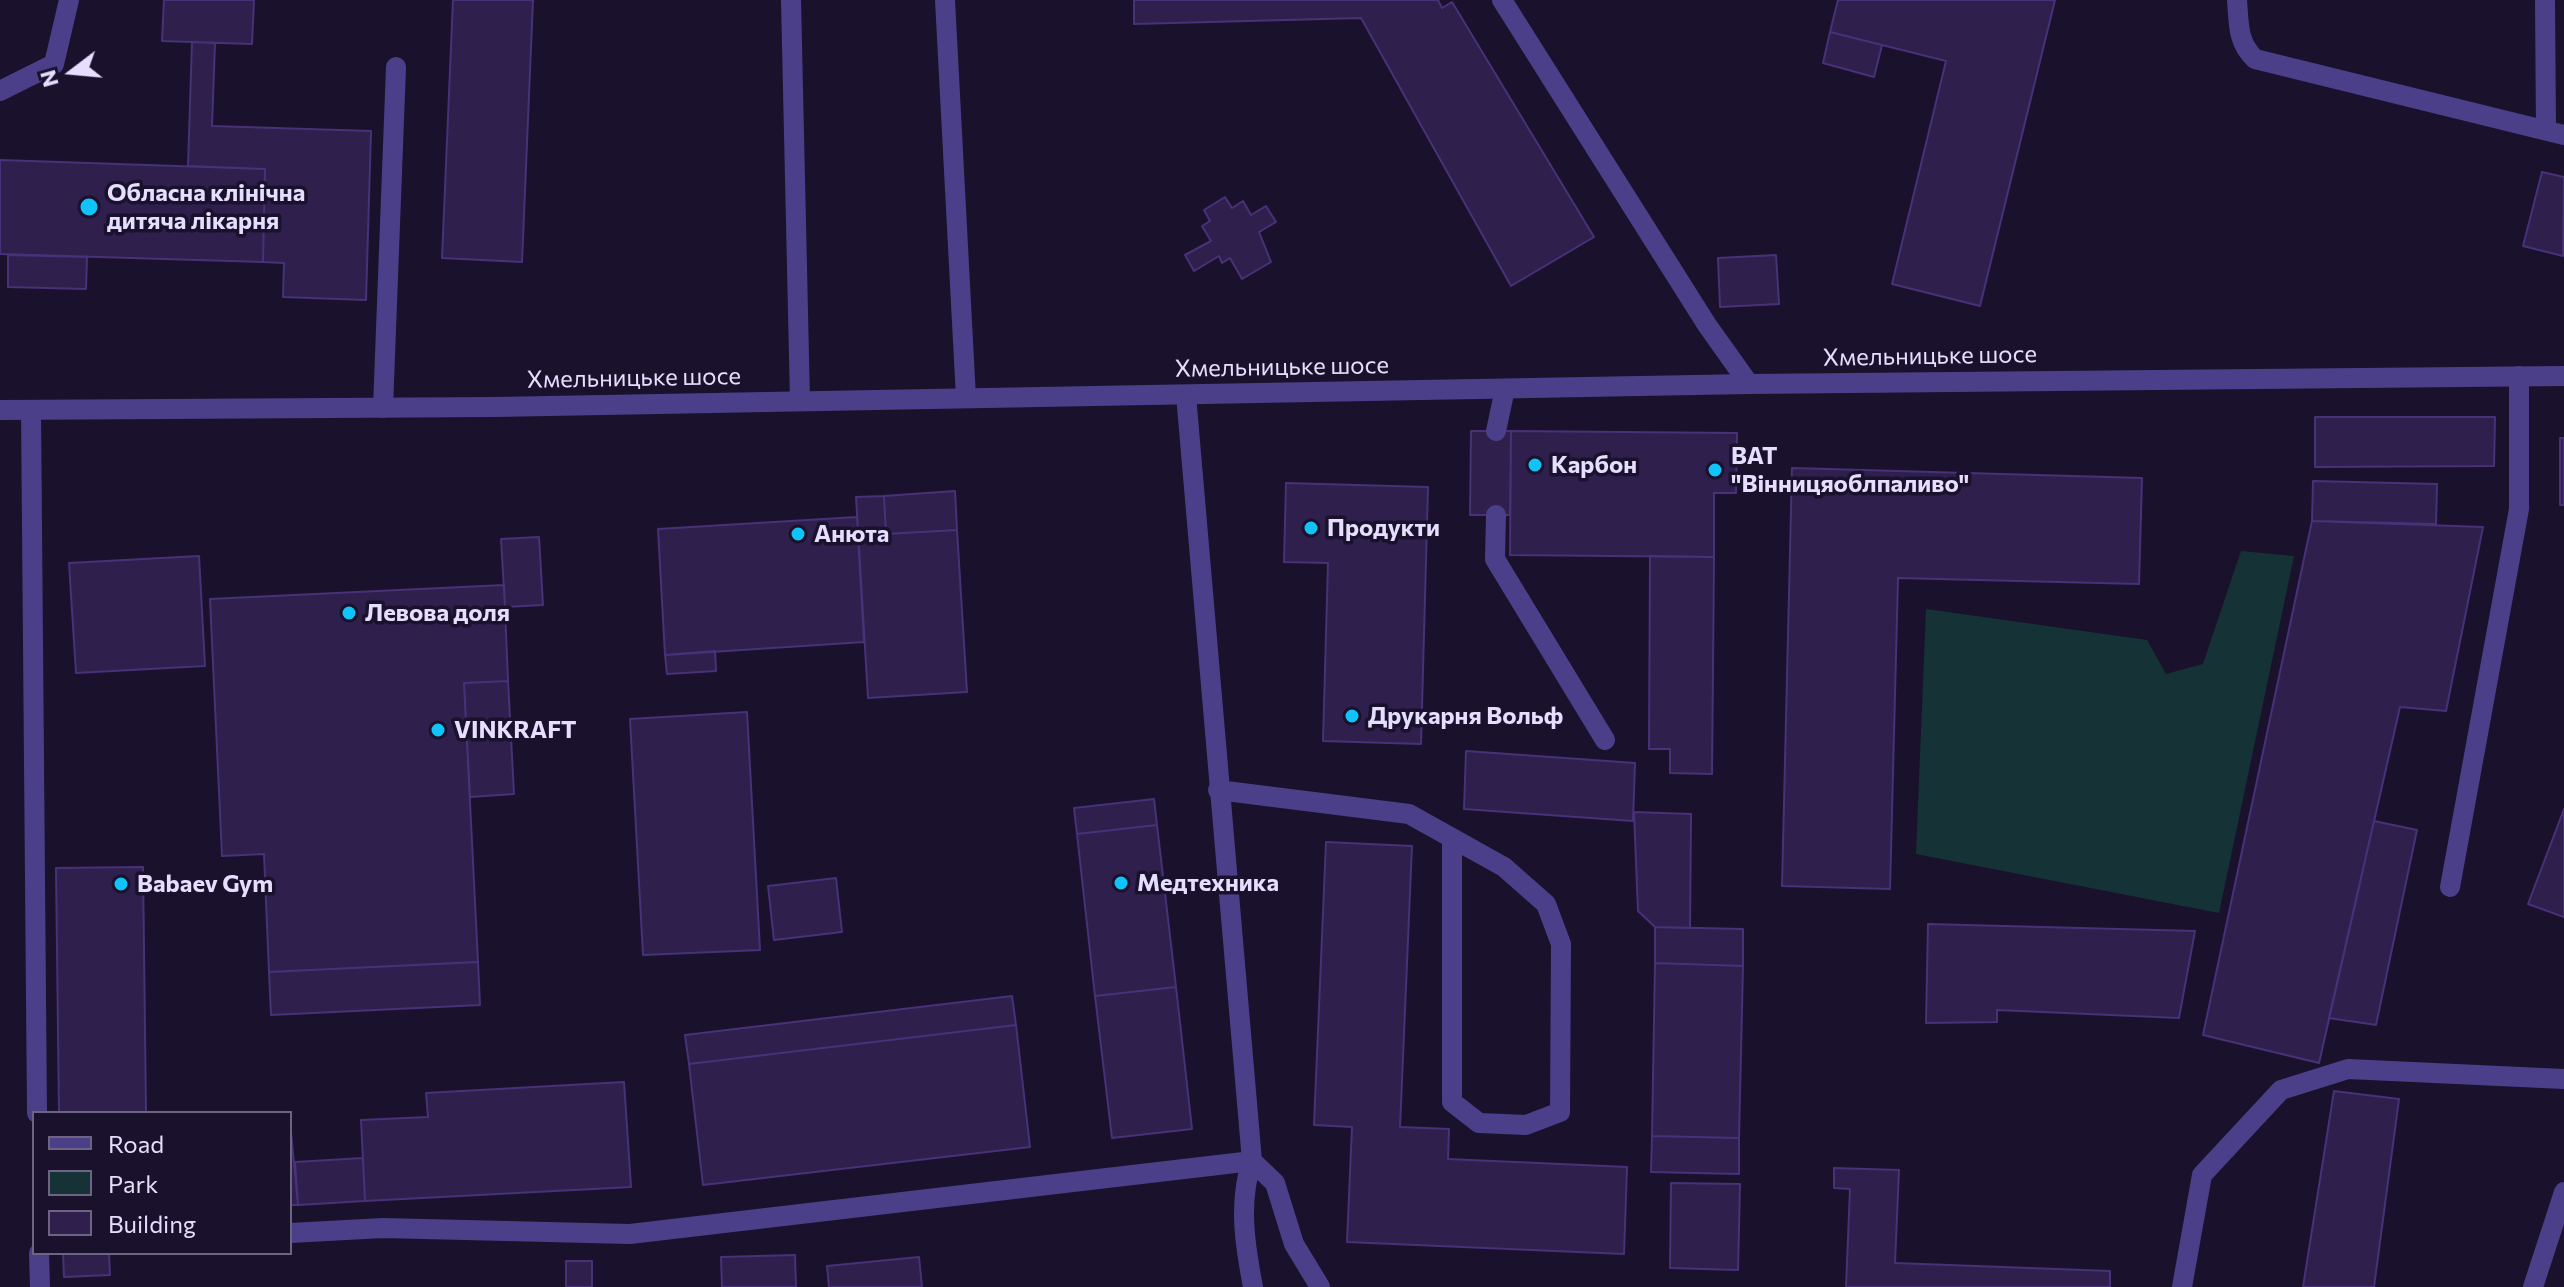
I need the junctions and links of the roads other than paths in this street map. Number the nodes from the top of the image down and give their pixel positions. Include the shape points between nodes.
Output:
1 (69, 0) edge
2 (791, 0) edge
3 (945, 0) edge
4 (1502, 0) edge
5 (2237, 0) edge
6 (2545, 0) edge
7 (396, 67) dead end
8 (0, 91) edge
9 (2555, 133) edge
10 (2519, 376) junction
11 (2564, 376) edge
12 (1749, 384) junction
13 (1505, 389) junction
14 (1186, 395) junction
15 (966, 398) junction
16 (800, 401) junction
17 (383, 408) junction
18 (0, 410) edge
19 (31, 410) junction
20 (1496, 431) dead end
21 (1496, 515) dead end
22 (1605, 740) dead end
23 (1218, 790) junction
24 (1452, 838) junction
25 (2450, 887) dead end
26 (2564, 1079) edge
27 (37, 1111) edge
28 (1252, 1161) junction
29 (2564, 1192) edge
30 (292, 1233) edge
31 (39, 1255) edge
32 (40, 1287) edge
33 (1253, 1287) edge
34 (1320, 1287) edge
35 (2182, 1287) edge
36 (2533, 1287) edge

1 - 8 street via 54,64
2 - 16 street
3 - 15 street
4 - 12 street
5 - 9 street via 2240,36 2255,59
6 - 9 street
7 - 17 street
10 - 11 street, Хмельницьке шосе
10 - 12 street, Хмельницьке шосе
10 - 25 street via 2519,509
12 - 13 street, Хмельницьке шосе
13 - 14 street, Хмельницьке шосе
13 - 20 street
14 - 15 street, Хмельницьке шосе
14 - 23 street
15 - 16 street, Хмельницьке шосе
16 - 17 street, Хмельницьке шосе
17 - 19 street, Хмельницьке шосе
18 - 19 street, Хмельницьке шосе
19 - 27 street
21 - 22 street via 1495,559
23 - 24 street via 1409,814
23 - 28 street
24 - 24 street via 1504,867 1546,904 1561,944 1560,1112 1526,1125 1479,1123 1452,1102
26 - 35 street via 2348,1069 2281,1090 2202,1175
28 - 30 street via 630,1234 383,1228
28 - 33 street via 1243,1187
28 - 34 street via 1275,1183 1294,1244
29 - 36 street
31 - 32 street

